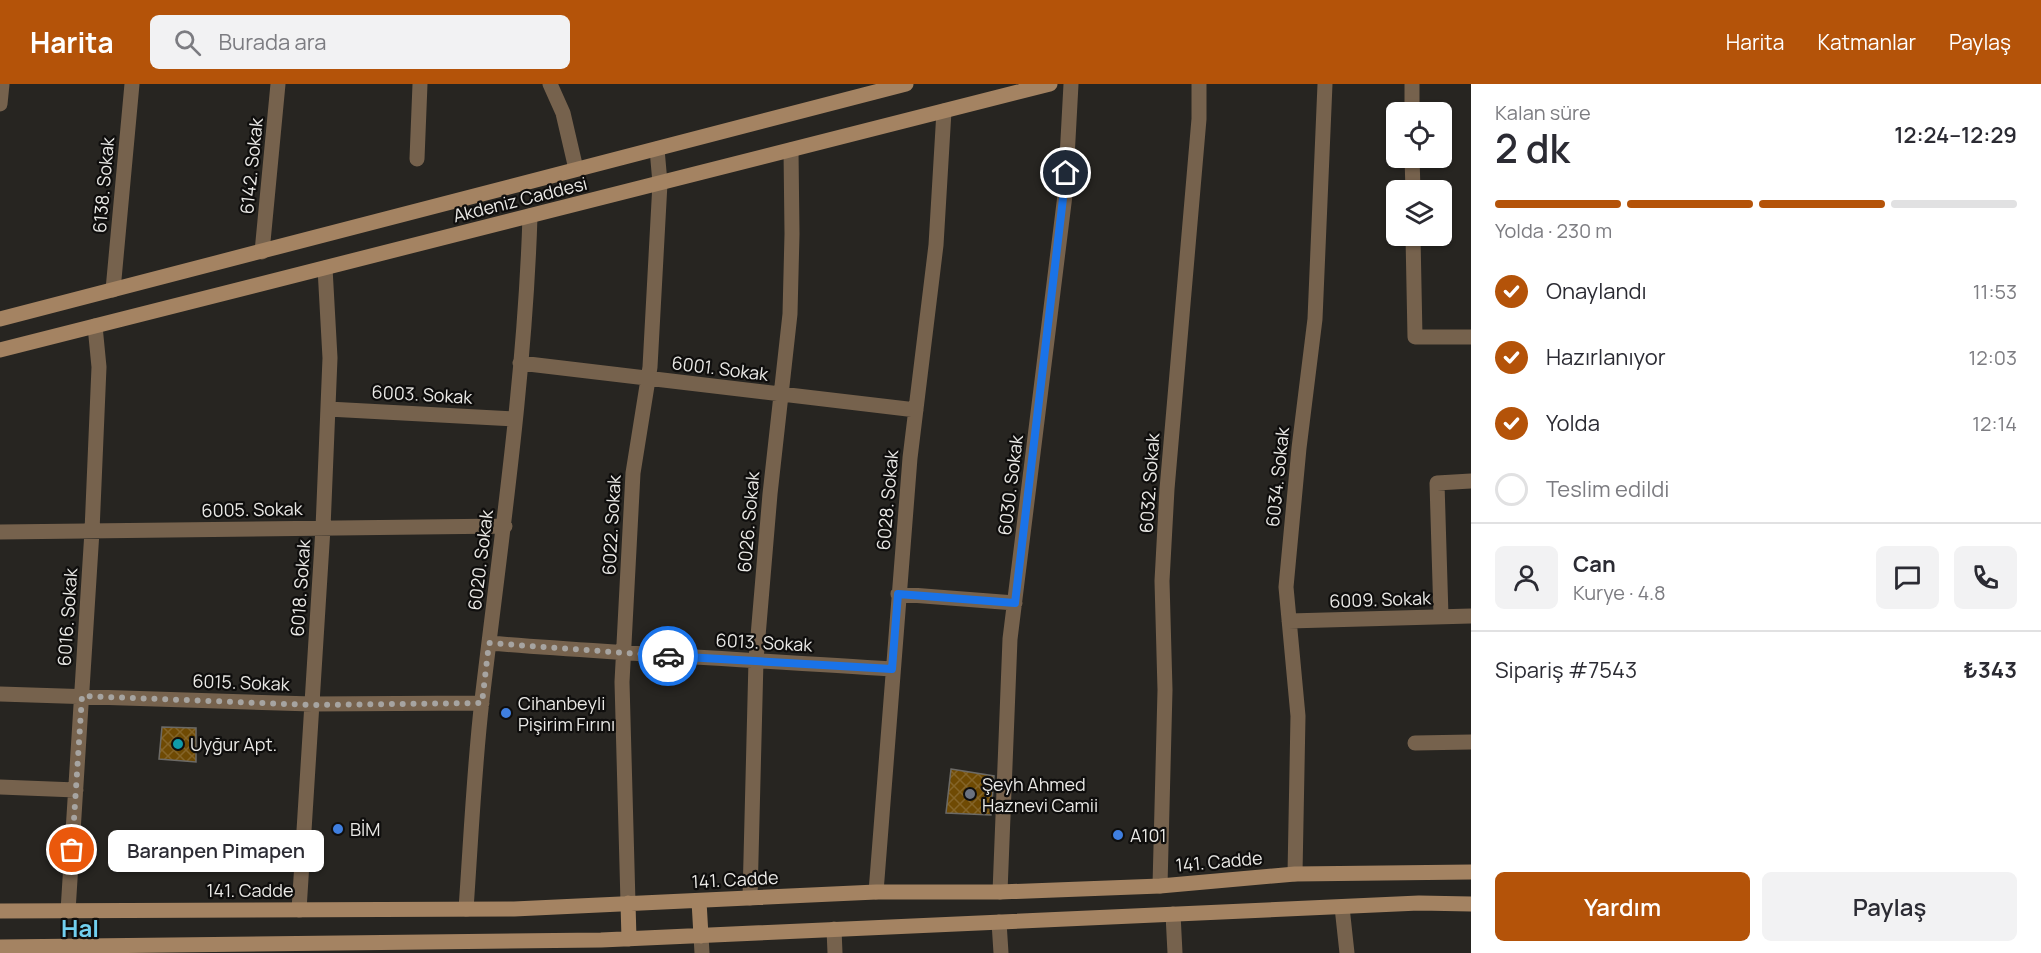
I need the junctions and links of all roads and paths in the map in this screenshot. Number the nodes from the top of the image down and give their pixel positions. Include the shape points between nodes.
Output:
1 (3, 84) edge
2 (132, 84) edge
3 (278, 84) edge
4 (420, 84) edge
5 (550, 84) edge
6 (906, 84) edge
7 (1050, 84) edge
8 (1071, 84) edge
9 (1198, 84) edge
10 (1326, 84) edge
11 (1412, 84) edge
12 (1412, 102) edge
13 (0, 104) edge
14 (944, 111) junction
15 (657, 149) junction
16 (791, 150) junction
17 (417, 159) dead end
18 (576, 170) junction
19 (660, 183) junction
20 (530, 216) junction
21 (1413, 246) edge
22 (262, 252) junction
23 (325, 268) junction
24 (113, 290) junction
25 (0, 319) edge
26 (95, 326) junction
27 (1471, 337) edge
28 (0, 350) edge
29 (520, 363) junction
30 (648, 379) junction
31 (781, 396) junction
32 (328, 409) junction
33 (916, 410) junction
34 (515, 419) junction
35 (1471, 482) edge
36 (505, 526) junction
37 (323, 528) junction
38 (92, 531) junction
39 (0, 532) edge
40 (898, 594) junction
41 (1015, 603) junction
42 (1441, 616) junction
43 (1471, 616) edge
44 (1289, 621) junction
45 (489, 643) junction
46 (624, 654) junction
47 (756, 660) junction
48 (892, 669) junction
49 (0, 694) edge
50 (82, 696) junction
51 (482, 703) junction
52 (312, 705) junction
53 (1471, 742) edge
54 (1415, 743) dead end
55 (0, 788) edge
56 (76, 790) junction
57 (1295, 873) junction
58 (1471, 873) edge
59 (1160, 886) junction
60 (876, 892) junction
61 (1000, 892) junction
62 (750, 898) junction
63 (699, 901) junction
64 (627, 903) junction
65 (1471, 904) edge
66 (1342, 907) junction
67 (466, 909) junction
68 (299, 910) junction
69 (0, 911) edge
70 (68, 911) junction
71 (1173, 914) junction
72 (999, 922) junction
73 (834, 929) junction
74 (701, 936) junction
75 (629, 939) junction
76 (0, 947) edge
77 (433, 947) edge
78 (570, 947) edge
79 (202, 949) edge
80 (65, 950) edge
81 (702, 953) edge
82 (835, 953) edge
83 (1000, 953) edge
84 (1175, 953) edge
85 (1347, 953) edge

1 - 13 street
2 - 24 street, 6138. Sokak
3 - 22 street, 6142. Sokak
4 - 17 street
5 - 18 street via 563,113
6 - 15 street, Akdeniz Caddesi
7 - 14 street, Akdeniz Caddesi
8 - 41 street, 6030. Sokak via 1065,195
9 - 59 street, 6032. Sokak via 1199,119 1162,581 1165,690
10 - 44 street, 6034. Sokak via 1315,319 1286,588
11 - 12 street
14 - 16 street, Akdeniz Caddesi
14 - 33 street, 6028. Sokak via 936,246
15 - 18 street, Akdeniz Caddesi
15 - 19 street, 6022. Sokak
16 - 19 street, Akdeniz Caddesi
16 - 31 street, 6026. Sokak via 790,314
18 - 22 street, Akdeniz Caddesi
19 - 20 street, Akdeniz Caddesi
19 - 30 street, 6022. Sokak
20 - 23 street, Akdeniz Caddesi
20 - 29 street, 6020. Sokak
21 - 27 street via 1415,337
22 - 24 street, Akdeniz Caddesi
23 - 26 street, Akdeniz Caddesi
23 - 32 street, 6018. Sokak via 330,358
24 - 25 street, Akdeniz Caddesi
26 - 28 street, Akdeniz Caddesi
26 - 38 street, 6016. Sokak via 99,367
29 - 30 street, 6001. Sokak
29 - 34 street, 6020. Sokak
30 - 31 street, 6001. Sokak
30 - 46 street, 6022. Sokak via 633,473
31 - 33 street, 6001. Sokak
31 - 47 street, 6026. Sokak
32 - 34 street, 6003. Sokak
32 - 37 street, 6018. Sokak
33 - 40 street, 6028. Sokak
34 - 36 street, 6020. Sokak
35 - 42 street via 1437,483
36 - 37 street, 6005. Sokak
36 - 45 street, 6020. Sokak
37 - 38 street, 6005. Sokak
37 - 52 street, 6018. Sokak
38 - 39 street, 6005. Sokak
38 - 50 street, 6016. Sokak
40 - 41 street
40 - 48 street, 6028. Sokak
41 - 61 street, 6030. Sokak via 1010,639
42 - 43 street, 6009. Sokak
42 - 44 street, 6009. Sokak
44 - 57 street, 6034. Sokak via 1298,716
45 - 46 street, 6013. Sokak
45 - 51 street, 6020. Sokak
46 - 47 street, 6013. Sokak
46 - 64 street, 6022. Sokak
47 - 48 street, 6013. Sokak
47 - 62 street, 6026. Sokak
48 - 60 street, 6028. Sokak
49 - 50 street, 6015. Sokak
50 - 52 street, 6015. Sokak
50 - 56 street, 6016. Sokak
51 - 52 street, 6015. Sokak
51 - 67 street, 6020. Sokak
52 - 68 street, 6018. Sokak
53 - 54 street
55 - 56 street
56 - 70 street, 6016. Sokak
57 - 58 street, 141. Cadde
57 - 59 street, 141. Cadde
59 - 61 street, 141. Cadde
60 - 61 street, 141. Cadde
60 - 62 street, 141. Cadde
62 - 63 street, 141. Cadde
63 - 64 street, 141. Cadde
63 - 74 street
64 - 67 street, 141. Cadde
64 - 75 street
65 - 66 street
66 - 71 street
66 - 85 street
67 - 68 street, 141. Cadde
68 - 70 street, 141. Cadde
69 - 70 street, 141. Cadde
71 - 72 street
71 - 84 street
72 - 73 street
72 - 83 street
73 - 74 street
73 - 82 street
74 - 75 street
74 - 81 street
75 - 78 street
76 - 80 street
77 - 78 street
77 - 79 street
79 - 80 street

